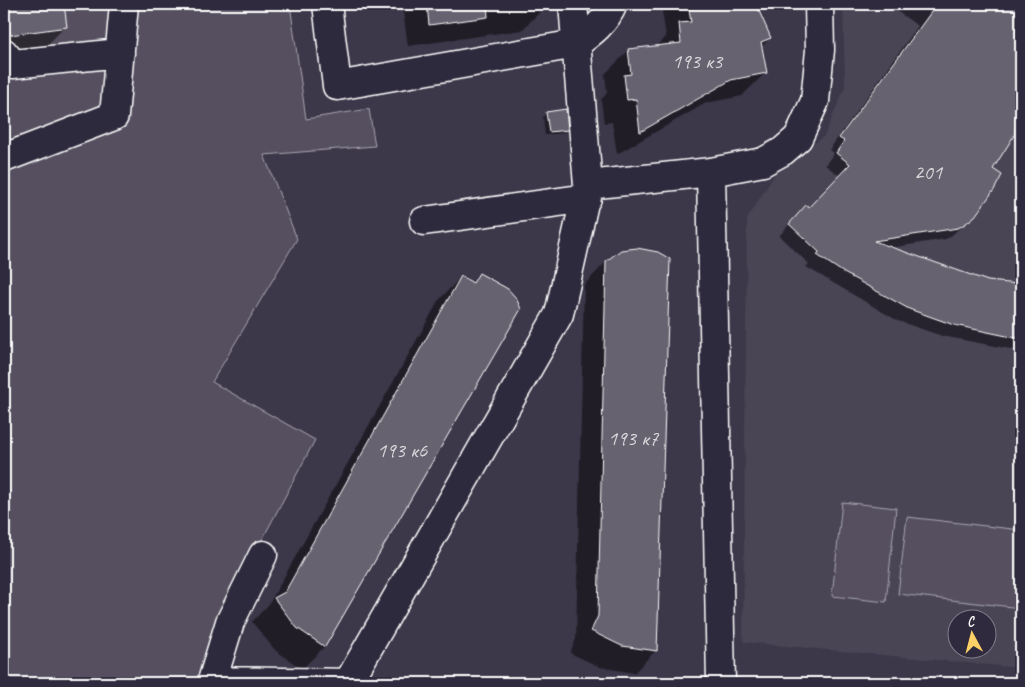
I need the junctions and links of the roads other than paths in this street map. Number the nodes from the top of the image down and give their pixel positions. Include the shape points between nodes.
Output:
1 (124, 4) edge
2 (327, 4) edge
3 (572, 4) edge
4 (613, 4) edge
5 (820, 4) edge
6 (576, 44) junction
7 (4, 53) edge
8 (120, 53) junction
9 (4, 158) edge
10 (712, 172) junction
11 (587, 191) junction
12 (424, 221) dead end
13 (263, 555) dead end
14 (348, 683) edge
15 (357, 683) edge
16 (721, 683) edge

1 - 8 lane
2 - 6 lane via 337,86
3 - 6 lane
4 - 6 lane via 594,31
5 - 10 lane via 818,80 814,101 798,138 763,162
6 - 11 lane
7 - 8 lane via 13,64
8 - 9 lane via 114,116
10 - 11 lane
10 - 16 lane
11 - 12 lane
11 - 14 lane via 559,314
13 - 14 lane via 230,622 212,681
14 - 15 lane

